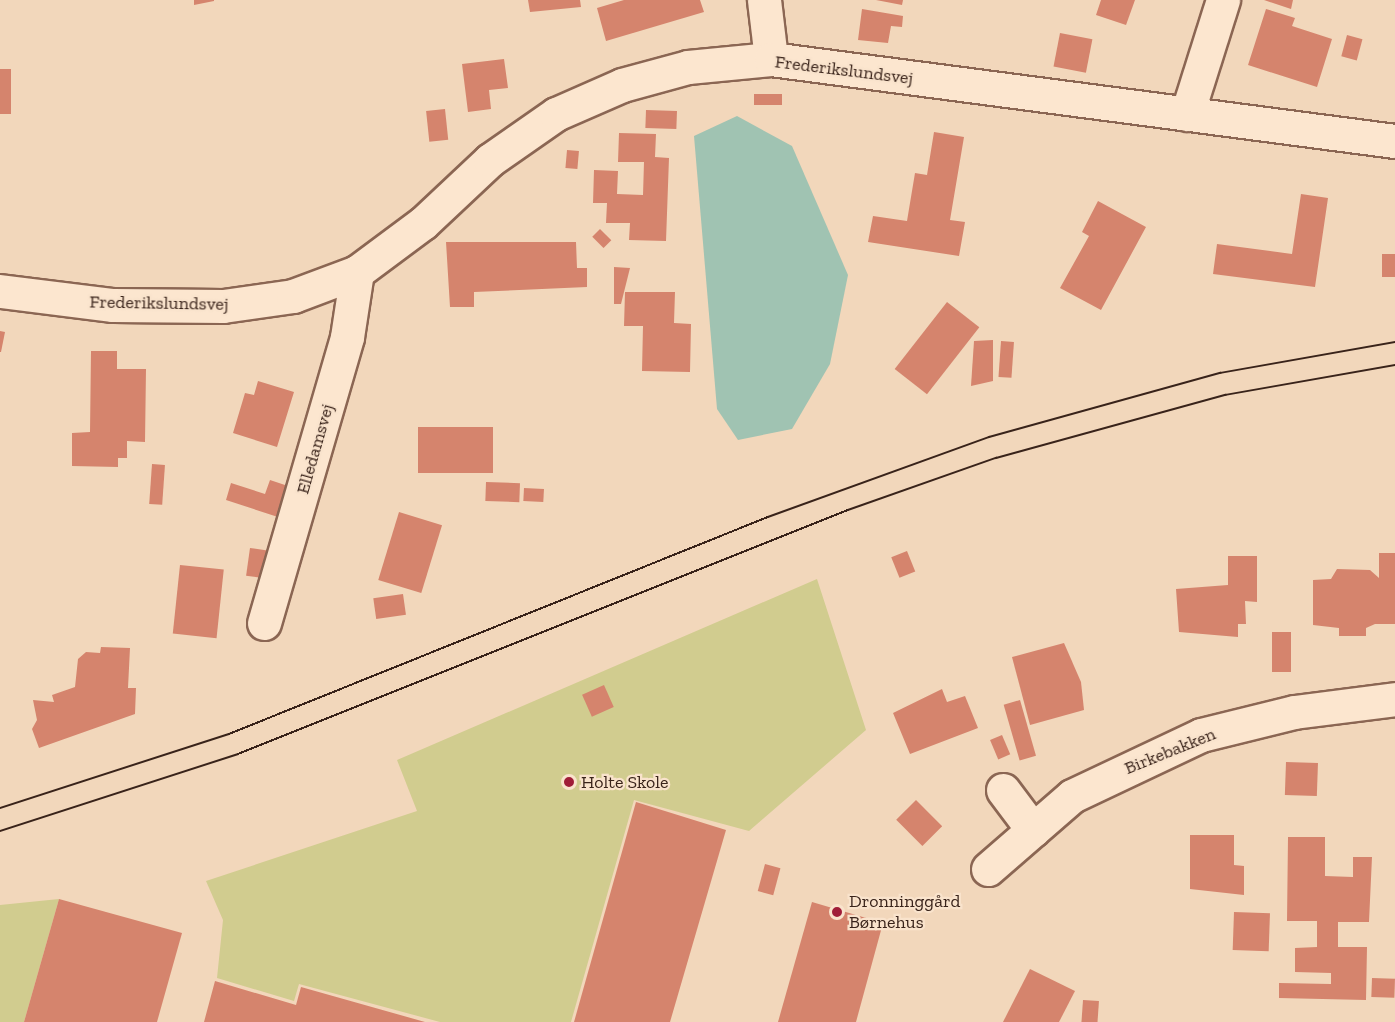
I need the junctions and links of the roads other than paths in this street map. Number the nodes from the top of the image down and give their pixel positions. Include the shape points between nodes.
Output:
1 (764, 0) edge
2 (1223, 0) edge
3 (771, 59) junction
4 (1187, 114) junction
5 (1395, 141) edge
6 (357, 272) junction
7 (0, 291) edge
8 (264, 623) dead end
9 (1395, 699) edge
10 (1003, 790) dead end
11 (1033, 830) junction
12 (988, 869) dead end

1 - 3 street
2 - 4 street
3 - 4 street, Frederikslundsvej
3 - 6 street, Frederikslundsvej via 688,67 622,85 556,114 490,160 423,223
4 - 5 street, Frederikslundsvej
6 - 7 street, Frederikslundsvej via 293,296 223,306 113,305
6 - 8 street, Elledamsvej via 347,338
9 - 11 street, Birkebakken via 1294,712 1201,735 1072,796
10 - 11 street
11 - 12 street, Birkebakken

